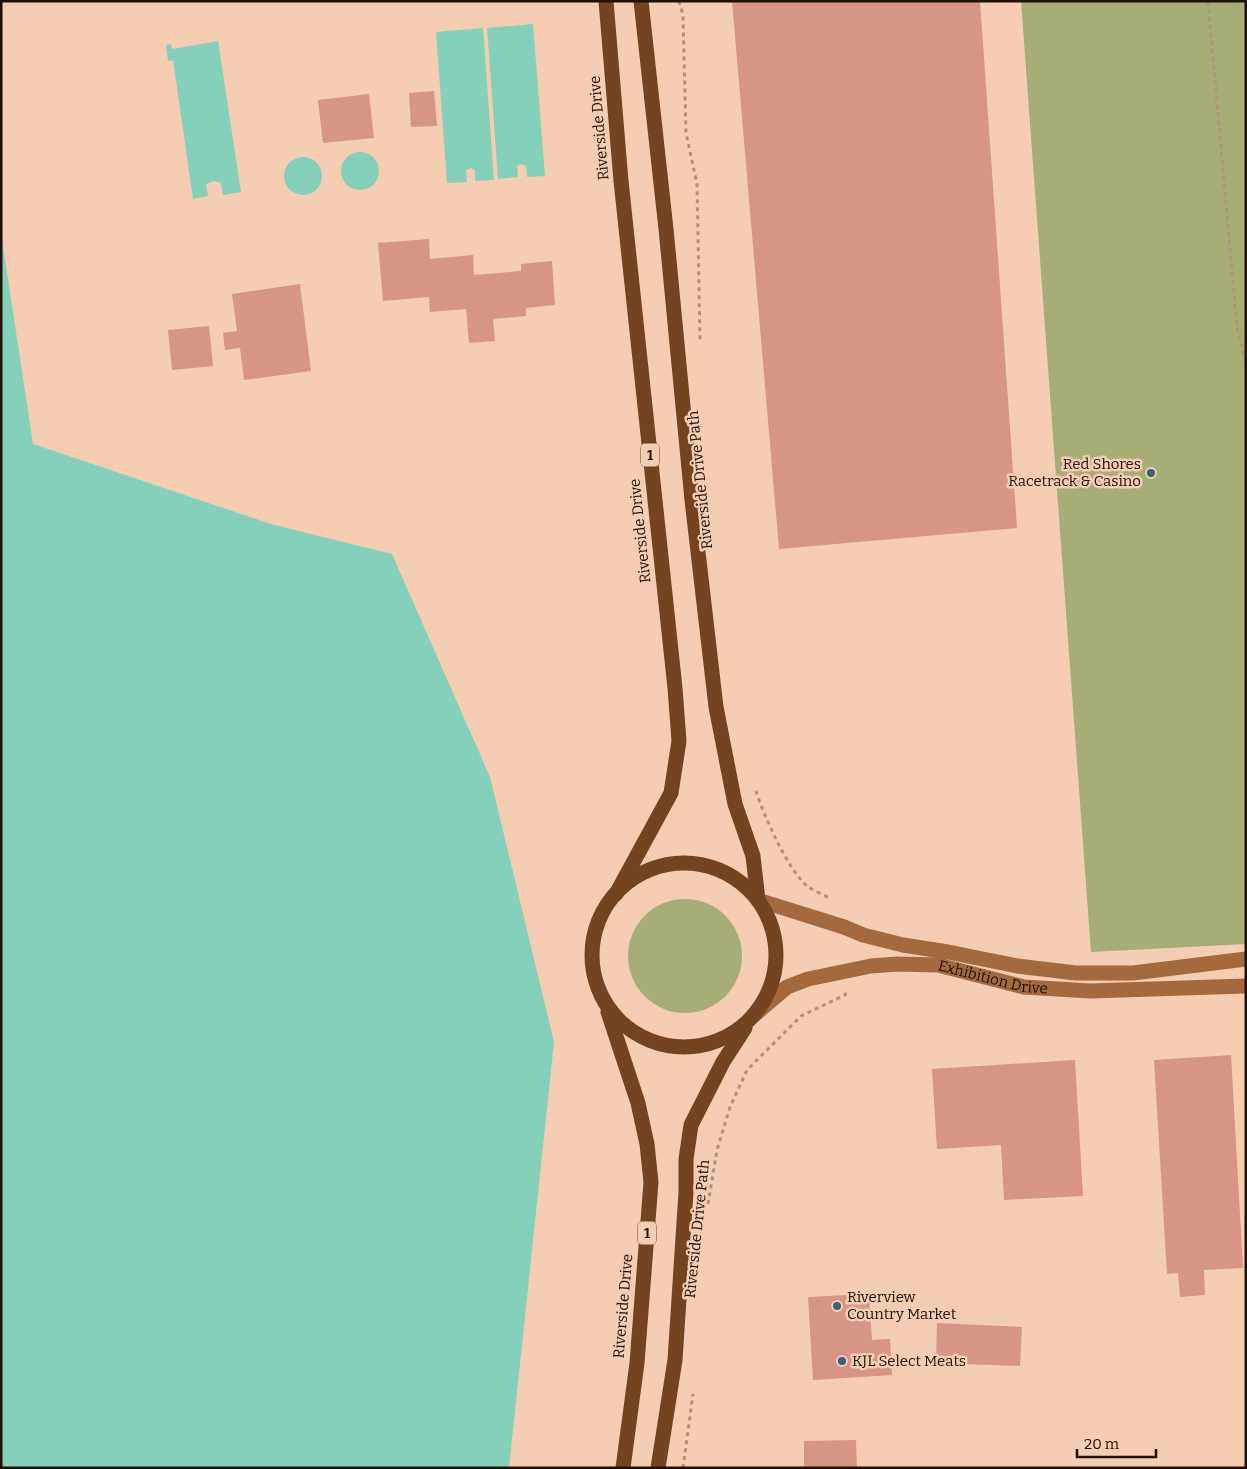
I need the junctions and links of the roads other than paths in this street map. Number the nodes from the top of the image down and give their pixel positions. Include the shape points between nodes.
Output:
1 (606, 1) edge
2 (641, 1) edge
3 (616, 894) junction
4 (758, 900) junction
5 (1246, 959) edge
6 (1246, 986) edge
7 (605, 1003) junction
8 (754, 1016) junction
9 (623, 1468) edge
10 (658, 1468) edge

1 - 3 highway, Riverside Drive / 1 via 621,181 679,741 672,793
2 - 4 highway via 716,707 734,804 753,856
3 - 4 highway via 639,875 666,865 692,864 717,869 740,882
3 - 7 highway via 600,918 592,946 594,976
4 - 5 street, Exhibition Drive via 863,935 1017,966 1076,973 1133,973
4 - 8 highway via 771,923 776,948 775,973 766,998
6 - 8 street, Exhibition Drive via 1090,991 1024,987 938,965 897,964 808,979 787,987
7 - 8 highway via 632,1031 649,1041 678,1048 707,1045 731,1035
7 - 9 highway, Riverside Drive / 1 via 638,1103 651,1182 637,1363
8 - 10 highway via 723,1062 691,1125 686,1159 675,1360

